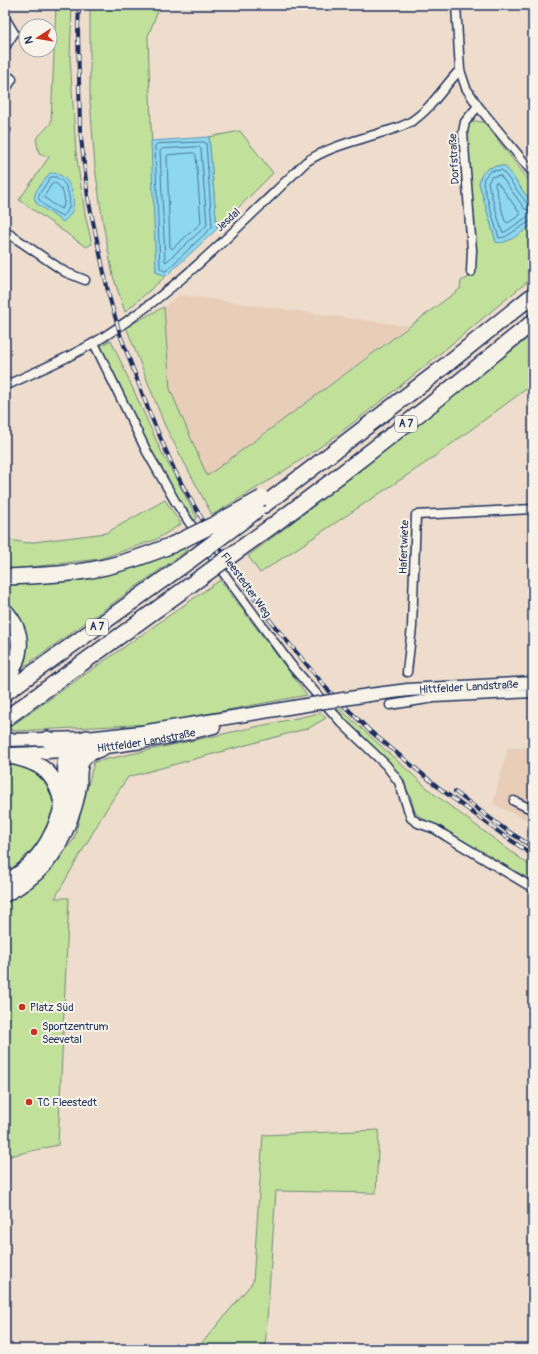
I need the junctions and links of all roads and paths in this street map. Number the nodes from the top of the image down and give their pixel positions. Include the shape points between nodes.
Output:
1 (456, 5) edge
2 (5, 18) edge
3 (5, 47) edge
4 (460, 70) junction
5 (5, 74) edge
6 (5, 91) edge
7 (478, 106) junction
8 (533, 173) edge
9 (5, 231) edge
10 (471, 272) dead end
11 (85, 280) dead end
12 (533, 295) edge
13 (533, 322) edge
14 (94, 343) junction
15 (5, 386) edge
16 (263, 501) junction
17 (533, 509) edge
18 (5, 577) edge
19 (5, 611) edge
20 (407, 672) dead end
21 (5, 683) edge
22 (533, 683) edge
23 (5, 693) edge
24 (533, 693) edge
25 (390, 705) dead end
26 (285, 708) junction
27 (5, 718) edge
28 (87, 738) junction
29 (47, 739) junction
30 (6, 740) edge
31 (102, 748) junction
32 (68, 751) junction
33 (5, 754) edge
34 (79, 768) junction
35 (514, 801) dead end
36 (62, 808) junction
37 (533, 810) edge
38 (5, 882) edge
39 (533, 888) edge
40 (5, 894) edge

1 - 4 street
2 - 3 street via 14,33
4 - 7 street via 466,88
4 - 14 street, Jesdal via 425,111 410,122 315,155 191,271 127,321
5 - 6 street via 12,79
7 - 8 street
7 - 10 street, Dorfstraße via 465,122 463,132 472,250
9 - 11 street via 65,272
12 - 16 highway, A 7 via 431,378 303,476
13 - 27 highway, A 7, bridge via 355,464
14 - 15 street, Jesdal
14 - 39 street, Fleestedter Weg via 147,452 175,501 213,558 290,665 342,723 386,765 399,782 411,818 435,829
16 - 18 highway, bridge via 174,544 117,564 61,574
16 - 23 highway, A 7, bridge via 189,561
17 - 20 street, Hafertwiete via 416,515 412,627
19 - 21 highway via 17,630 20,643 14,669
22 - 26 main road, Hittfelder Landstraße, bridge via 408,690
24 - 25 street, Hittfelder Landstraße via 434,698
26 - 28 main road, Hittfelder Landstraße via 168,728
26 - 31 main road, Hittfelder Landstraße via 190,733
28 - 29 main road, Hittfelder Landstraße
28 - 32 highway via 77,741
29 - 30 main road, Hittfelder Landstraße
29 - 32 highway
31 - 32 main road, Hittfelder Landstraße
31 - 34 highway via 85,756
32 - 33 main road, Hittfelder Landstraße
32 - 34 highway
32 - 36 highway
33 - 36 highway via 30,761 52,776
34 - 40 highway via 75,805 56,851 29,880
35 - 37 street
36 - 38 highway via 56,828 38,855 26,868

